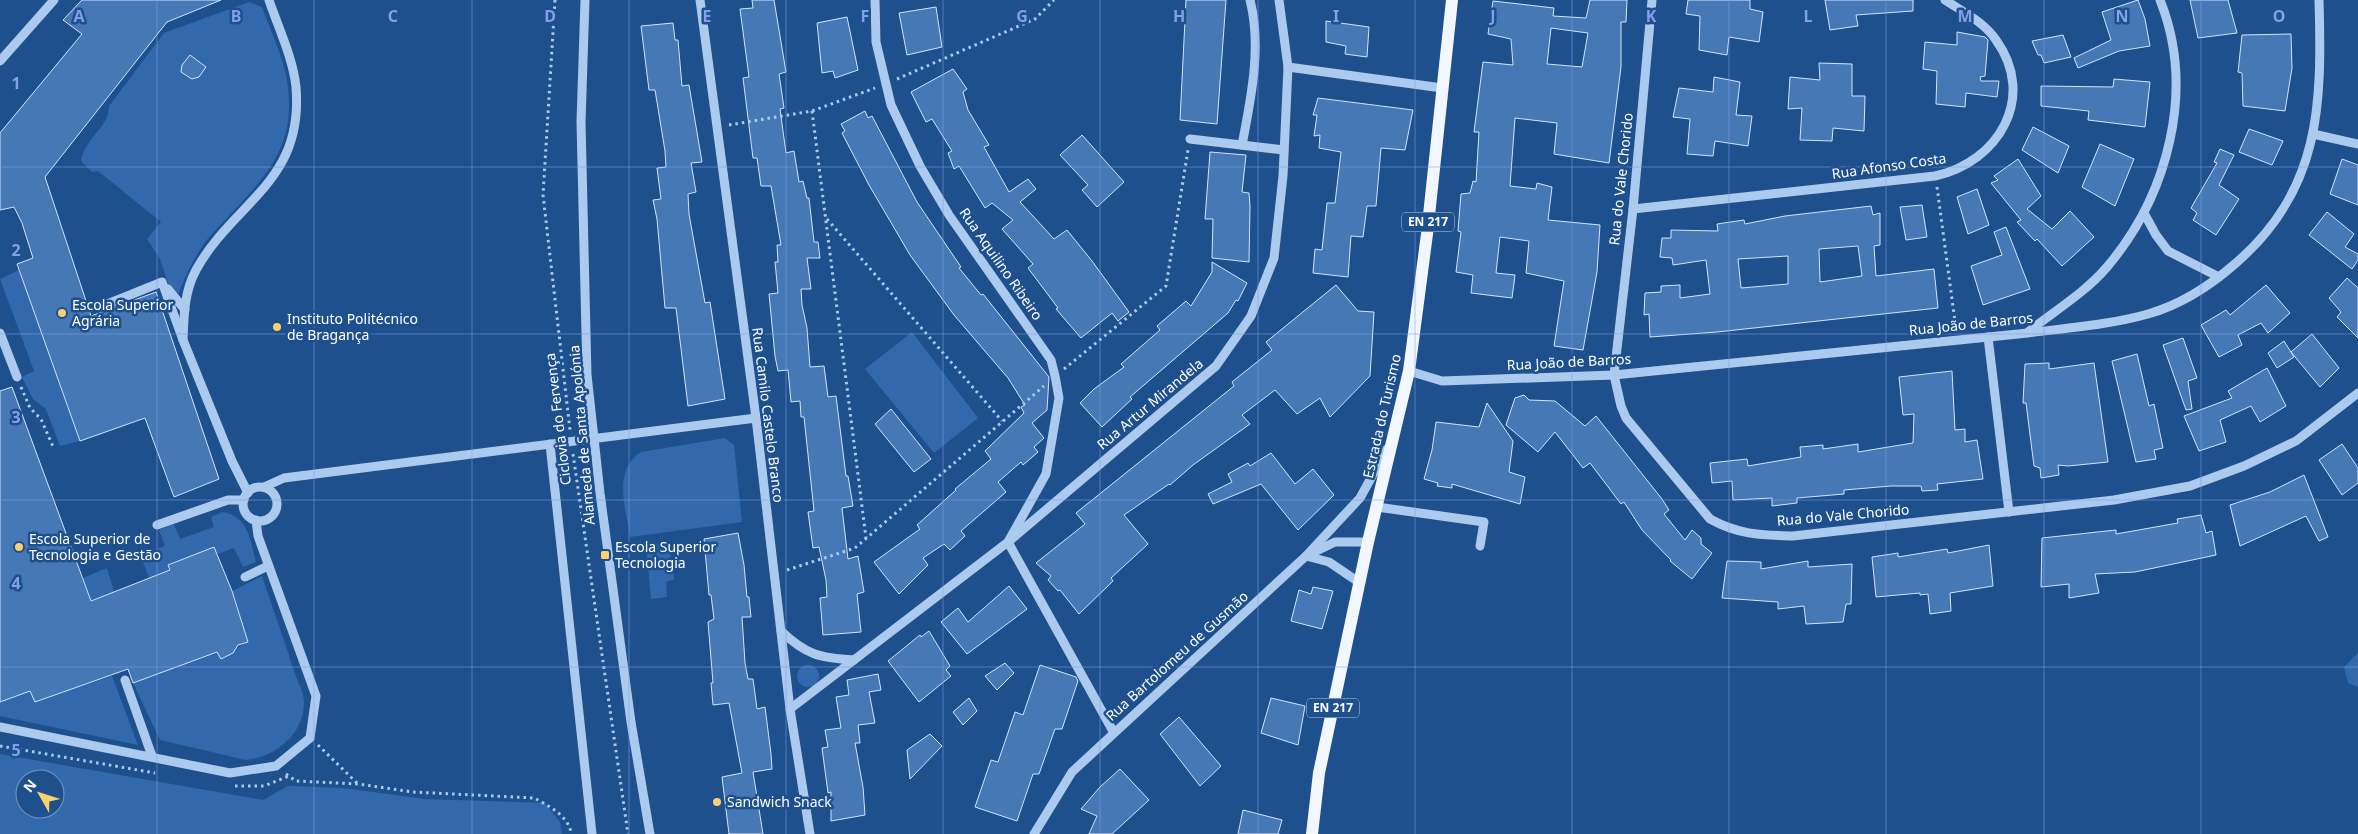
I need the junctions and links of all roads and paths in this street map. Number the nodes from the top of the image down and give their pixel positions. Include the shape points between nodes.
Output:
1 (54, 0) edge
2 (269, 0) edge
3 (555, 0) edge
4 (585, 0) edge
5 (700, 0) edge
6 (875, 0) edge
7 (1250, 0) edge
8 (1279, 0) edge
9 (1452, 0) edge
10 (1652, 0) edge
11 (1945, 0) edge
12 (2160, 0) edge
13 (2319, 0) edge
14 (0, 62) edge
15 (1288, 67) junction
16 (1442, 88) junction
17 (812, 110) dead end
18 (2313, 134) junction
19 (1190, 139) joint
20 (2358, 144) edge
21 (1242, 145) junction
22 (1284, 150) junction
23 (1935, 176) junction
24 (1633, 209) junction
25 (2144, 212) junction
26 (826, 218) junction
27 (2220, 277) junction
28 (162, 282) junction
29 (100, 307) dead end
30 (185, 310) junction
31 (2028, 332) junction
32 (0, 334) edge
33 (1988, 336) junction
34 (182, 340) junction
35 (1958, 340) junction
36 (1409, 371) junction
37 (1614, 375) junction
38 (1055, 376) junction
39 (17, 377) joint
40 (2358, 393) edge
41 (756, 418) junction
42 (1002, 421) junction
43 (593, 439) junction
44 (571, 440) junction
45 (1390, 442) junction
46 (550, 444) junction
47 (54, 449) dead end
48 (264, 487) junction
49 (246, 496) junction
50 (1377, 507) junction
51 (2009, 512) junction
52 (256, 520) junction
53 (157, 525) dead end
54 (866, 538) junction
55 (1008, 542) junction
56 (1368, 542) junction
57 (1480, 546) dead end
58 (1306, 556) junction
59 (268, 566) junction
60 (774, 574) junction
61 (245, 577) dead end
62 (1360, 583) junction
63 (781, 630) junction
64 (854, 660) junction
65 (125, 680) dead end
66 (790, 709) junction
67 (0, 728) edge
68 (1114, 733) junction
69 (310, 738) junction
70 (152, 756) junction
71 (276, 766) junction
72 (358, 784) junction
73 (571, 834) edge
74 (592, 834) edge
75 (628, 834) edge
76 (650, 834) edge
77 (810, 834) edge
78 (1034, 834) edge
79 (1312, 834) edge

1 - 14 street
2 - 30 street via 296,86 293,134 276,174 205,256 187,292
3 - 44 path, Ciclovia do Fervença via 543,195
4 - 43 street, Alameda de Santa Apolónia via 582,122 587,375
5 - 41 street, Rua Camilo Castelo Branco
6 - 38 street, Rua Aquilino Ribeiro via 876,42 891,106 920,166 949,215 1051,360
7 - 21 street via 1256,21 1252,88
8 - 15 street
9 - 16 main road, Estrada do Turismo / EN 217
10 - 24 street, Rua do Vale Chorido
11 - 23 street, Rua Afonso Costa via 1982,24 1996,40 2012,78 2012,102 2006,125 1994,143 1965,167
12 - 25 street via 2174,50 2177,91 2163,164
13 - 18 street, Rua João de Barros via 2320,85
15 - 16 street
15 - 22 street, Rua Artur Mirandela
16 - 36 main road, Estrada do Turismo / EN 217
17 - 26 path
18 - 20 street
18 - 27 street, Rua João de Barros via 2296,189 2279,218 2254,247
19 - 21 street
19 - 38 path via 1166,286
21 - 22 street
22 - 55 street, Rua Artur Mirandela via 1274,258 1251,316 1221,359
23 - 24 street, Rua Afonso Costa
23 - 35 path
24 - 37 street, Rua do Vale Chorido
25 - 27 street via 2168,251
25 - 31 street via 2106,268
26 - 42 path
26 - 54 path
27 - 31 street, Rua João de Barros via 2185,298 2148,314
28 - 29 street
28 - 30 street
28 - 34 street
30 - 34 street
31 - 33 street, Rua João de Barros
32 - 39 street
33 - 35 street, Rua João de Barros
33 - 51 street
34 - 49 street
35 - 37 street, Rua João de Barros
36 - 37 street, Rua João de Barros via 1442,381
36 - 45 main road, Estrada do Turismo / EN 217
37 - 51 street, Rua do Vale Chorido via 1626,418 1710,519 1728,529 1756,535 1793,536
38 - 42 path
38 - 55 street, Rua Aquilino Ribeiro via 1059,398 1046,474
39 - 47 path via 30,408 41,418
40 - 51 street, Rua do Vale Chorido via 2296,441 2244,466 2190,486 2114,500
41 - 43 street
41 - 60 street, Rua Camilo Castelo Branco
42 - 54 path
43 - 44 street
43 - 76 street, Alameda de Santa Apolónia
44 - 46 street
44 - 75 path, Ciclovia do Fervença
45 - 50 main road, Estrada do Turismo / EN 217
45 - 58 street via 1360,498
46 - 48 street via 284,478
46 - 74 street
48 - 49 street via 254,488
48 - 52 street via 276,497 277,508 267,519
49 - 52 street via 247,515
49 - 53 street
50 - 56 main road, Estrada do Turismo / EN 217
50 - 57 street via 1484,522
52 - 59 street
54 - 60 path via 855,548
55 - 64 street, Rua Artur Mirandela
55 - 68 street
56 - 58 street, Rua Bartolomeu de Gusmão via 1335,542
56 - 62 main road, Estrada do Turismo / EN 217
58 - 62 street via 1329,562
58 - 68 street, Rua Bartolomeu de Gusmão
59 - 61 street
59 - 69 street via 316,696
60 - 63 street, Rua Camilo Castelo Branco
62 - 79 main road, Estrada do Turismo / EN 217 via 1319,773
63 - 64 street via 797,646 824,658
63 - 66 street, Rua Camilo Castelo Branco
64 - 66 street, Rua Artur Mirandela
65 - 70 street
66 - 77 street, Rua Camilo Castelo Branco
67 - 70 street
68 - 78 street, Rua Bartolomeu de Gusmão via 1072,772
69 - 71 street
69 - 72 path
70 - 71 street via 230,773
71 - 72 path via 296,781
72 - 73 path via 413,792 534,798 551,806 570,827

